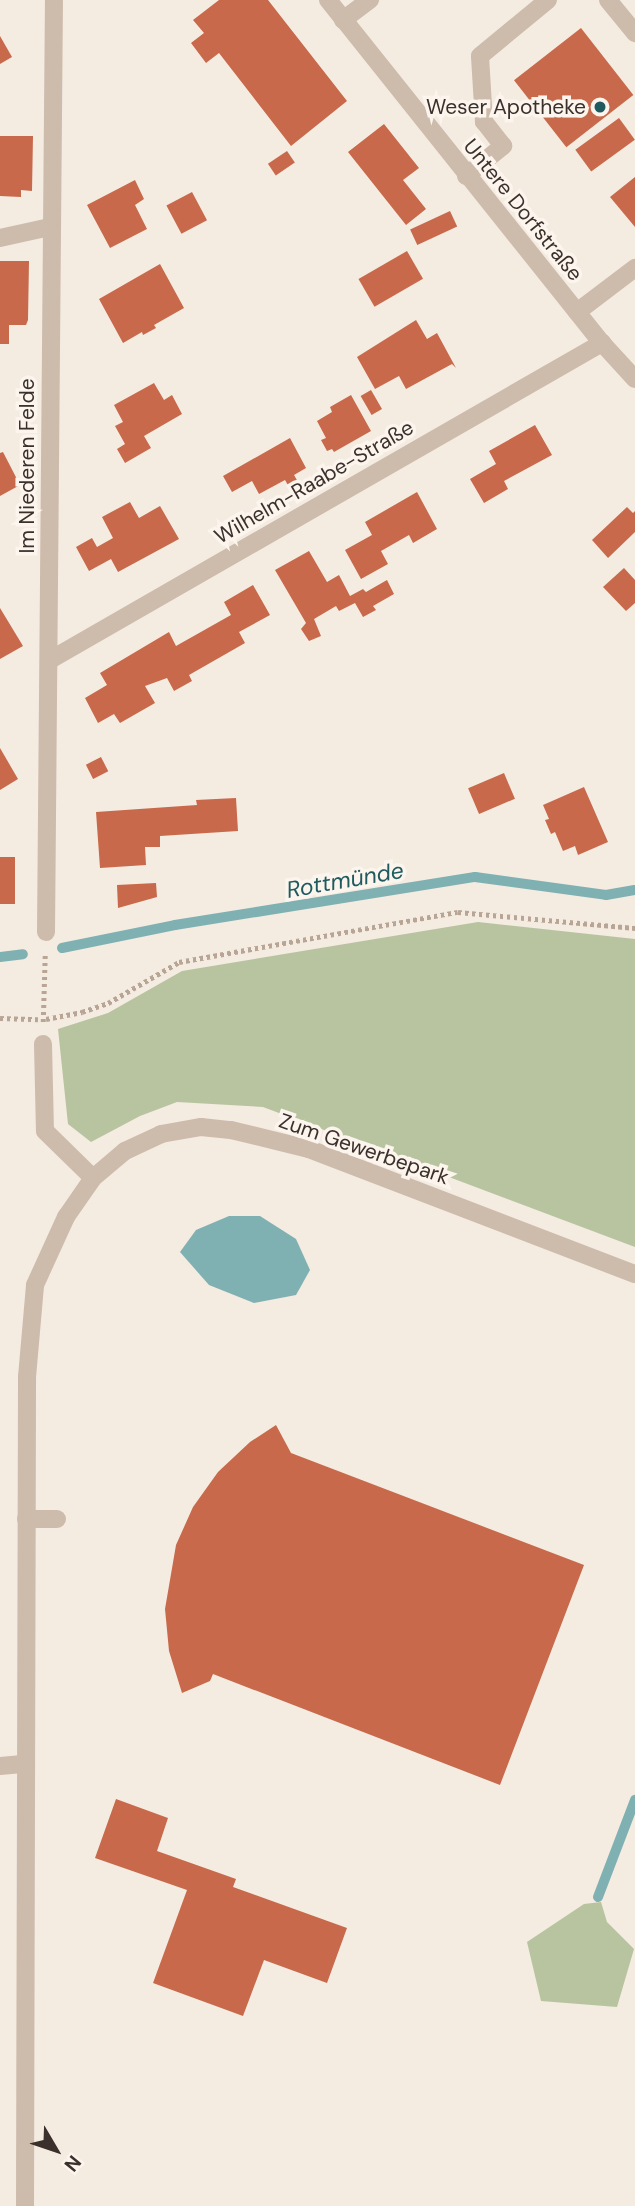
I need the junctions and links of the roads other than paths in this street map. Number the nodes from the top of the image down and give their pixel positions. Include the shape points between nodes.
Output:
1 (54, 0) edge
2 (328, 0) edge
3 (370, 0) edge
4 (548, 0) edge
5 (608, 0) edge
6 (343, 20) junction
7 (635, 33) edge
8 (466, 176) junction
9 (50, 227) junction
10 (0, 238) edge
11 (635, 268) edge
12 (577, 312) junction
13 (602, 343) junction
14 (635, 379) edge
15 (50, 660) junction
16 (46, 932) road end
17 (43, 1044) road end
18 (93, 1178) junction
19 (635, 1274) edge
20 (26, 1519) junction
21 (57, 1519) dead end
22 (25, 1764) junction
23 (0, 1766) edge
24 (25, 2206) edge

1 - 9 street, Im Niederen Felde
2 - 6 street, Untere Dorfstraße
3 - 6 street
4 - 8 street via 480,56 484,122 503,146
5 - 7 street
6 - 8 street, Untere Dorfstraße
8 - 12 street, Untere Dorfstraße
9 - 10 street
9 - 15 street, Im Niederen Felde
11 - 12 street
12 - 13 street, Untere Dorfstraße
13 - 14 street, Untere Dorfstraße
13 - 15 street, Wilhelm-Raabe-Straße
15 - 16 street, Im Niederen Felde
17 - 18 street via 45,1131
18 - 19 street, Zum Gewerbepark via 125,1151 161,1134 201,1127 231,1130 309,1149
18 - 20 street, Zum Gewerbepark via 66,1217 35,1285 27,1377
20 - 21 street
20 - 22 street, Zum Gewerbepark
22 - 23 street
22 - 24 street, Zum Gewerbepark

